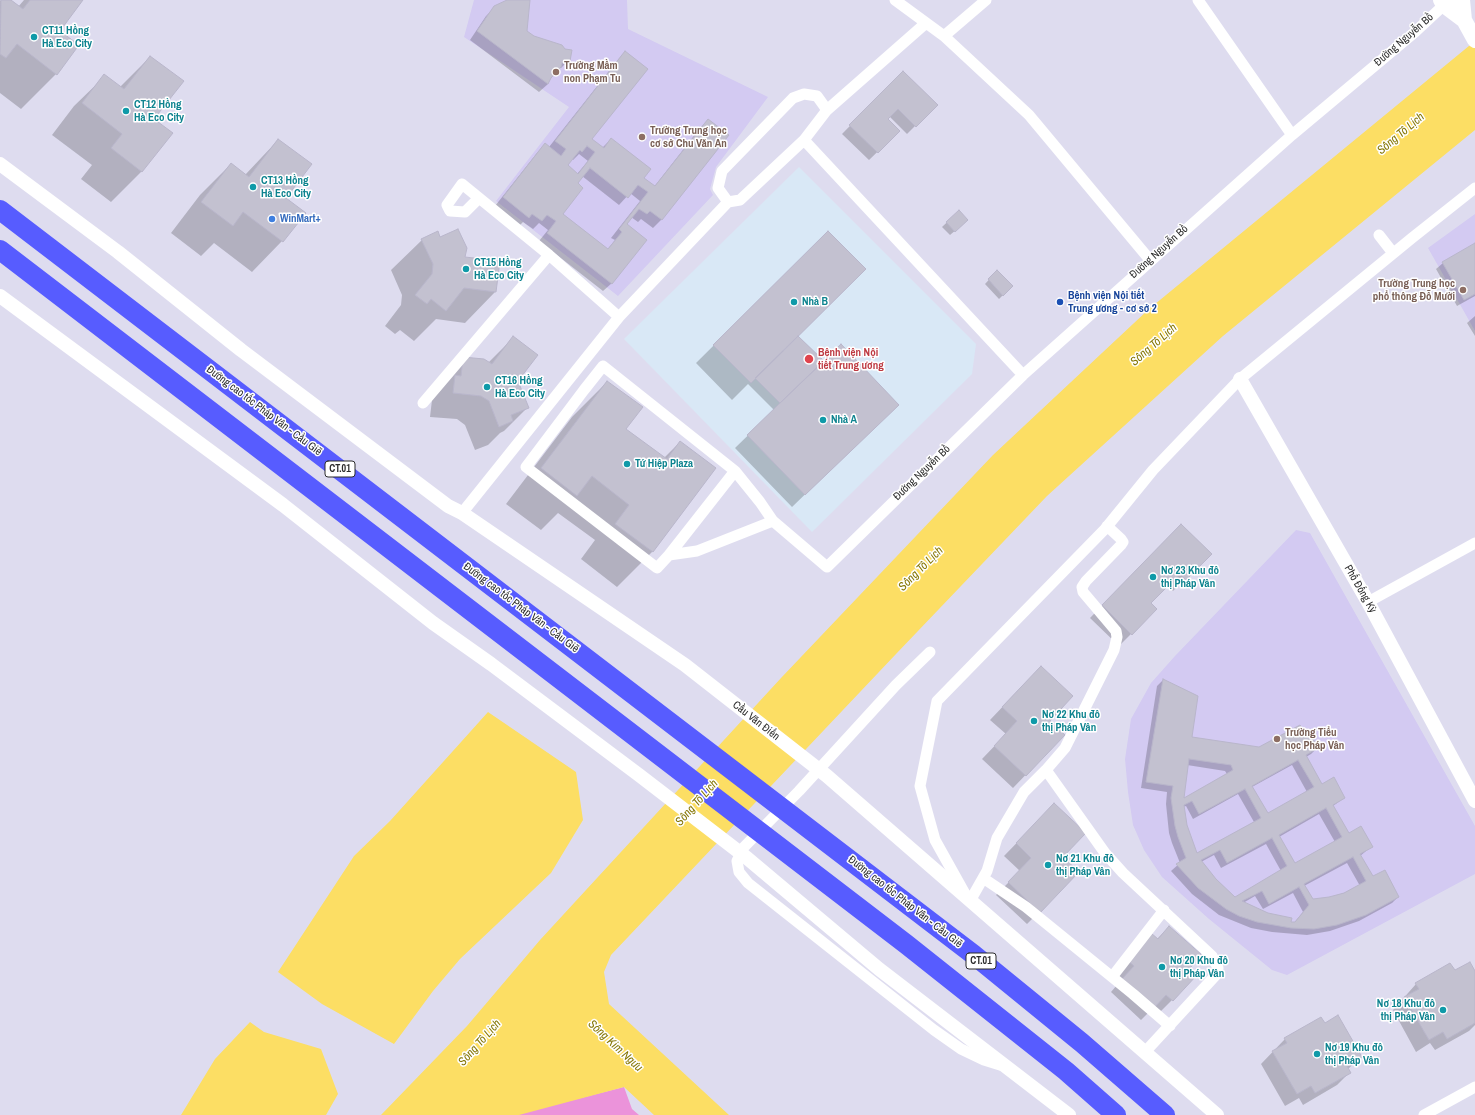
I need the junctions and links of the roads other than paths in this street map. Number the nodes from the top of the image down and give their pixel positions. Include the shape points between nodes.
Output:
1 (895, 0) edge
2 (986, 0) edge
3 (1198, 0) edge
4 (1462, 0) edge
5 (1445, 2) edge
6 (926, 23) junction
7 (1470, 31) edge
8 (944, 36) junction
9 (827, 110) junction
10 (1292, 135) junction
11 (804, 140) junction
12 (0, 164) edge
13 (1475, 188) edge
14 (479, 198) dead end
15 (728, 202) junction
16 (0, 210) edge
17 (1378, 235) dead end
18 (0, 250) edge
19 (1393, 253) junction
20 (549, 255) junction
21 (1150, 260) junction
22 (0, 296) edge
23 (619, 316) junction
24 (1023, 374) junction
25 (1240, 379) junction
26 (424, 403) dead end
27 (735, 471) junction
28 (462, 513) junction
29 (772, 521) junction
30 (1107, 526) junction
31 (1475, 544) edge
32 (669, 555) junction
33 (1368, 602) junction
34 (930, 652) dead end
35 (1046, 770) junction
36 (1475, 801) edge
37 (983, 878) junction
38 (970, 902) junction
39 (1164, 910) junction
40 (1112, 977) junction
41 (1170, 1026) junction
42 (1145, 1052) junction
43 (1004, 1066) junction
44 (1475, 1087) edge
45 (1069, 1115) edge
46 (1116, 1115) edge
47 (1165, 1115) edge
48 (1217, 1115) edge
49 (1424, 1115) edge

1 - 6 street
2 - 8 street
3 - 10 street
4 - 7 main road
5 - 7 main road
5 - 10 street, Đường Nguyễn Bồ via 1415,32
6 - 8 street
6 - 9 street
8 - 21 street via 1029,115
9 - 11 street
9 - 15 street via 817,96 804,94 793,98 722,171 718,188
10 - 21 street, Đường Nguyễn Bồ
11 - 15 street via 740,200
11 - 24 street
12 - 28 street, Cầu Văn Điển via 118,252 254,360 448,506
13 - 19 street
14 - 20 street
15 - 23 street
16 - 47 highway, Đường cao tốc Pháp Vân - Cầu Giẽ / CT.01 via 980,960
17 - 19 street
18 - 46 highway via 906,944 1054,1061
19 - 25 street
20 - 23 street
20 - 26 street
21 - 24 street, Đường Nguyễn Bồ
22 - 43 street via 283,505 433,624 491,664 639,775 747,858 879,969
23 - 28 street
24 - 29 street, Đường Nguyễn Bồ via 826,567
25 - 30 street via 1153,470
25 - 33 street, Phố Đống Kỳ
27 - 29 street
27 - 32 street
27 - 32 street via 603,366 584,390 526,467 658,568
28 - 38 street, Cầu Văn Điển via 685,665 826,776
29 - 32 street via 696,552
30 - 35 street via 1121,539 1121,545 1082,587 1083,592 1116,631 1114,650 1065,748
30 - 38 street via 937,701 920,786 935,840
31 - 33 street
33 - 36 street, Phố Đống Kỳ
34 - 43 street via 744,847 737,860 739,872 748,884 934,1030 961,1049
35 - 37 street via 1024,792 1000,832
35 - 39 street via 1105,852
37 - 38 street
37 - 40 street via 1026,907
38 - 42 street, Cầu Văn Điển
39 - 40 street
39 - 41 street via 1212,956 1218,968 1215,976
40 - 41 street
41 - 42 street
42 - 48 street, Cầu Văn Điển
43 - 45 street
44 - 49 street

